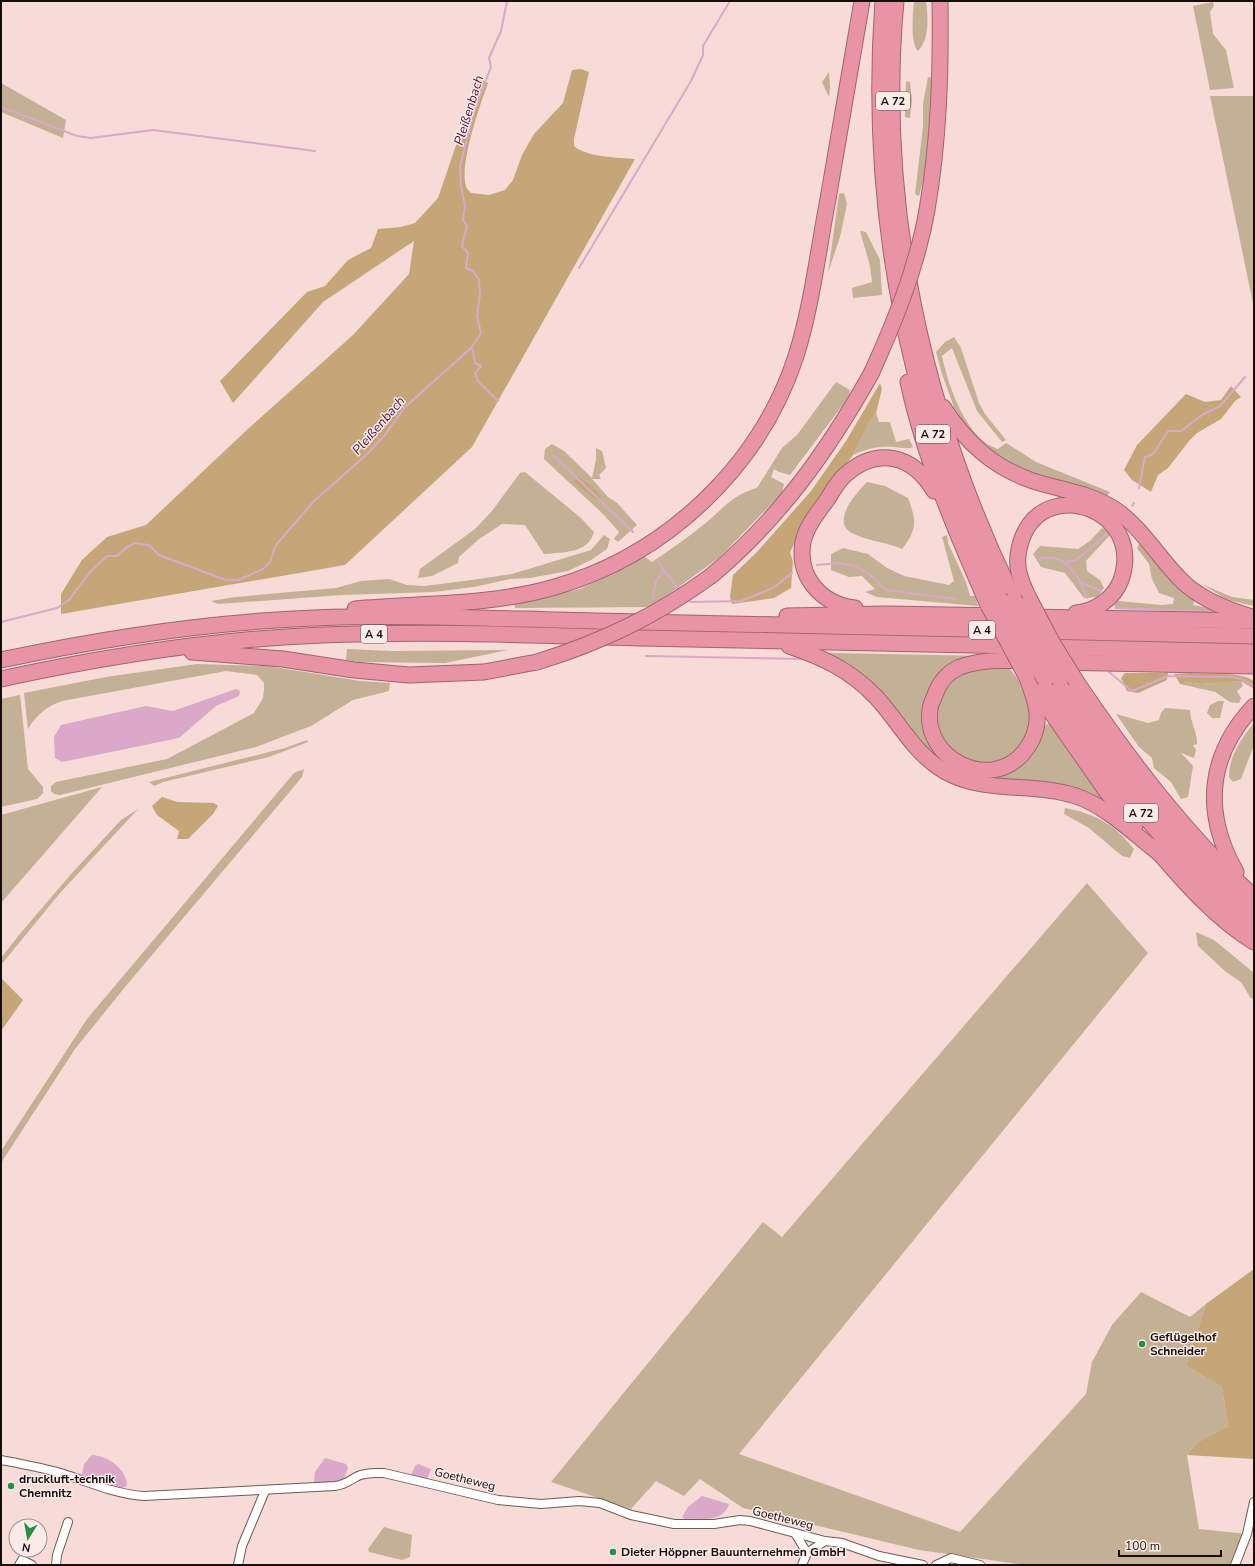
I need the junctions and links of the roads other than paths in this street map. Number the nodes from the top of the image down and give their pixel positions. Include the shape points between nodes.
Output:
1 (862, 1) edge
2 (883, 1) edge
3 (896, 1) edge
4 (940, 1) edge
5 (892, 262) junction
6 (934, 395) junction
7 (946, 508) junction
8 (1000, 600) junction
9 (886, 614) junction
10 (1041, 617) junction
11 (315, 618) junction
12 (1254, 618) edge
13 (1254, 621) edge
14 (710, 624) junction
15 (1254, 636) edge
16 (775, 641) junction
17 (165, 648) junction
18 (1254, 652) edge
19 (1, 660) edge
20 (1254, 666) edge
21 (1027, 678) junction
22 (1, 679) edge
23 (1254, 706) edge
24 (1160, 854) junction
25 (1250, 893) edge
26 (1254, 914) edge
27 (1254, 932) edge
28 (1254, 942) edge
29 (1, 1460) edge
30 (266, 1491) junction
31 (1254, 1502) edge
32 (68, 1522) dead end
33 (794, 1533) junction
34 (825, 1541) junction
35 (807, 1553) junction
36 (19, 1565) edge
37 (32, 1565) edge
38 (56, 1565) edge
39 (238, 1565) edge
40 (802, 1565) edge
41 (923, 1565) edge
42 (936, 1565) edge
43 (980, 1565) edge
44 (1235, 1565) edge

1 - 11 highway via 811,290 796,357 767,419 749,448 717,488 687,516 645,547 570,583 524,595 352,609
2 - 5 highway, A 72 via 880,108 886,214
3 - 6 highway, A 72 via 893,116 899,217 914,308
4 - 17 highway, bridge via 939,108 934,168 916,260 903,298 871,374 837,433 792,495 754,538 712,576 664,609 582,648 537,662 484,672 409,675 283,659
5 - 7 highway via 895,310 914,410
5 - 8 highway, A 72 via 909,349 927,417 953,493
6 - 8 highway, A 72 via 973,508
6 - 12 highway via 956,427 987,458 1008,471 1033,481 1082,494 1116,510 1197,593 1214,603
7 - 8 highway
7 - 9 highway via 918,469 895,459 872,459 857,465 843,476 808,528 804,542 803,565 808,579 816,590 837,604
8 - 21 highway, bridge via 1003,635
8 - 26 highway, A 72, bridge via 1150,805 1212,873
8 - 27 highway, A 72, bridge via 1045,680 1083,739 1119,786 1198,877
9 - 10 highway
9 - 14 highway via 823,614
10 - 13 highway
10 - 25 highway, bridge via 1086,611 1103,603 1120,582 1125,566 1120,534 1113,524 1097,511 1079,505 1061,506 1046,511 1026,530 1018,549 1017,561 1030,600 1076,681 1139,770 1188,828
11 - 14 highway, A 4
11 - 19 highway, A 4 via 216,625 100,640
14 - 15 highway, A 4
16 - 17 highway, A 4 via 377,634 243,640
16 - 18 highway, A 4
16 - 24 highway via 822,658 861,682 877,698 914,747 946,772 983,785 1043,790 1077,796 1108,812
17 - 22 highway, A 4
20 - 21 highway via 1003,660 959,667 943,680 930,709 930,728 933,737 946,755 966,767 990,770 1003,767 1022,755 1035,734 1038,719 1037,706
21 - 24 highway via 1106,791
23 - 25 highway via 1229,737 1215,776 1215,816 1219,834 1225,852
24 - 28 highway via 1201,899
29 - 30 street, Goetheweg via 64,1474 95,1486 134,1495
30 - 33 street, Goetheweg via 340,1486 359,1475 384,1473 498,1500 541,1504 590,1501 631,1515 674,1524 714,1524 745,1520
30 - 39 street via 242,1546
31 - 44 street via 1247,1534
32 - 38 street
33 - 34 street, Goetheweg
33 - 35 street
34 - 35 street
34 - 41 street, Goetheweg via 842,1543 879,1556
35 - 40 street
36 - 37 street via 22,1560
42 - 43 street via 951,1558

